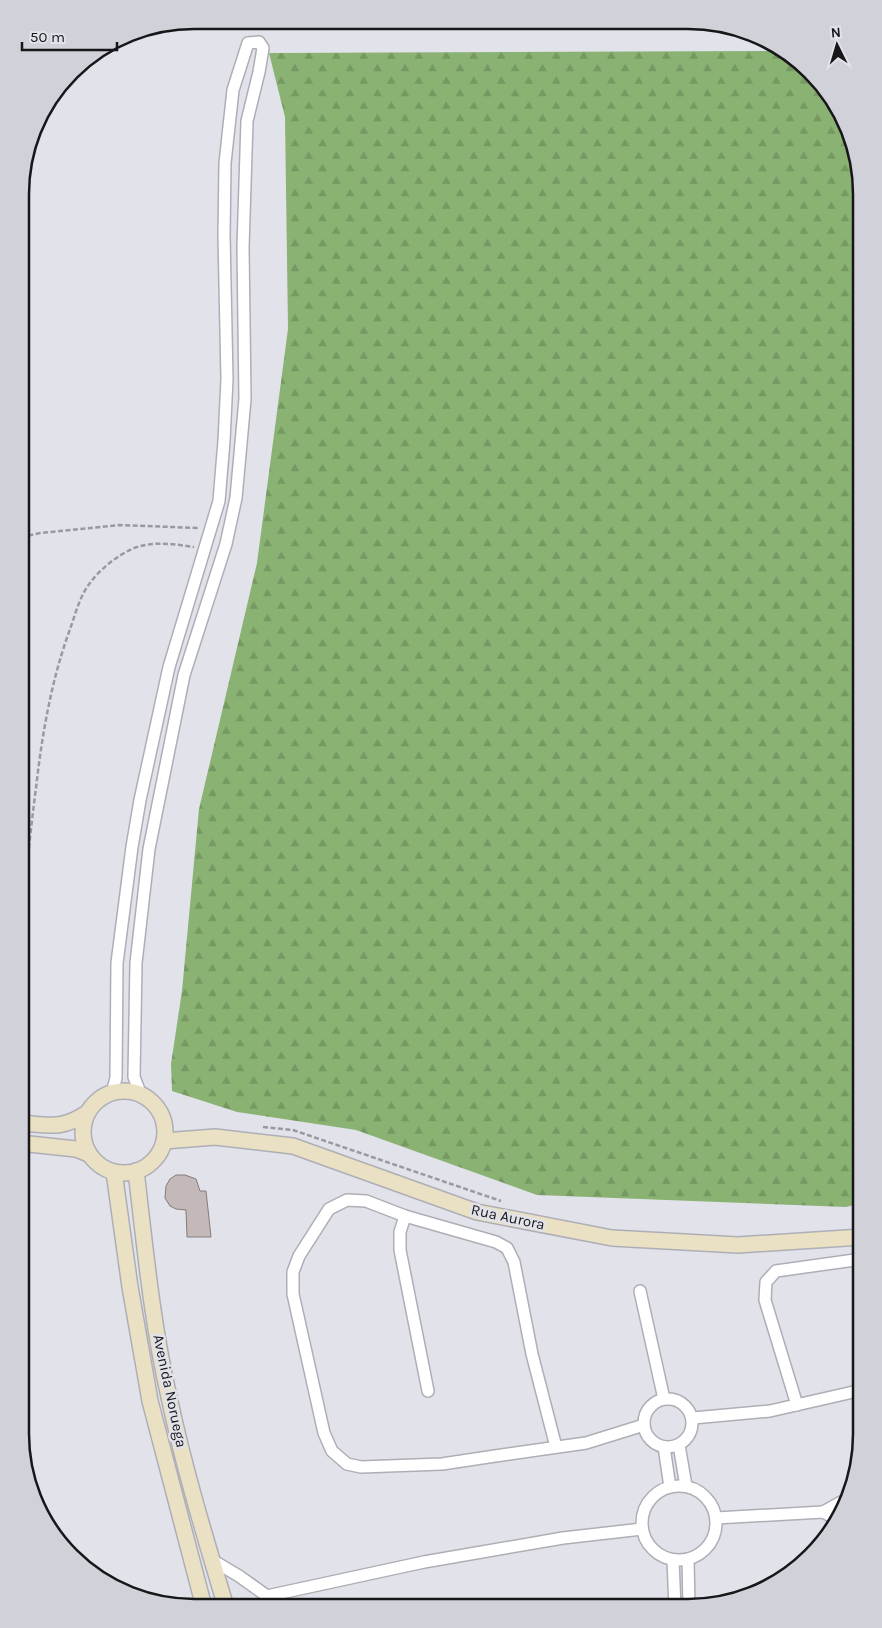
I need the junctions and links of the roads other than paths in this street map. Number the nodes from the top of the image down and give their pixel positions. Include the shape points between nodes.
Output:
1 (112, 1093) junction
2 (141, 1095) junction
3 (88, 1113) junction
4 (29, 1123) edge
5 (164, 1141) junction
6 (29, 1144) edge
7 (89, 1154) junction
8 (136, 1171) junction
9 (114, 1172) junction
10 (405, 1216) junction
11 (853, 1239) edge
12 (853, 1260) edge
13 (640, 1290) dead end
14 (428, 1391) dead end
15 (853, 1392) edge
16 (664, 1399) junction
17 (797, 1405) junction
18 (154, 1413) junction
19 (693, 1418) junction
20 (644, 1424) junction
21 (679, 1445) junction
22 (556, 1447) junction
23 (664, 1447) junction
24 (686, 1486) junction
25 (670, 1487) junction
26 (192, 1490) junction
27 (837, 1504) edge
28 (824, 1512) junction
29 (831, 1516) edge
30 (716, 1518) junction
31 (642, 1528) junction
32 (688, 1559) junction
33 (212, 1560) junction
34 (673, 1560) junction
35 (193, 1570) junction
36 (202, 1599) edge
37 (214, 1599) edge
38 (224, 1599) edge
39 (266, 1599) edge
40 (276, 1599) edge
41 (675, 1599) edge
42 (690, 1599) edge

1 - 2 street
1 - 2 street via 116,1078 117,963 139,809 169,667 219,501 226,396 225,163 233,90 248,43 259,42 263,48 262,56 247,121 243,247 245,399 236,498 226,544 184,675 149,849 136,963 134,1077
1 - 3 street via 94,1104
2 - 5 street via 158,1110 164,1125
3 - 4 street via 62,1125
3 - 7 street via 83,1134
5 - 8 street via 154,1160
5 - 11 street, Rua Aurora via 215,1137 294,1146 477,1212 612,1238 738,1245
6 - 7 street via 76,1149
7 - 9 street
8 - 9 street
8 - 26 street, Avenida Noruega via 149,1284 168,1396
9 - 18 street, Avenida Noruega via 130,1287
10 - 14 street via 400,1232 400,1250
10 - 22 street via 507,1248 514,1262 532,1354
10 - 22 street via 366,1201 347,1200 329,1209 299,1256 293,1272 297,1313 324,1433 332,1451 346,1464 361,1467 442,1464
12 - 17 street via 776,1271 766,1282 765,1300
13 - 16 street
15 - 17 street
16 - 19 street via 679,1401
16 - 20 street via 647,1411
17 - 19 street via 770,1411
18 - 26 street via 166,1410 169,1416 184,1477
18 - 35 street, Avenida Noruega
19 - 21 street via 690,1434
20 - 22 street via 586,1443
20 - 23 street via 650,1439
21 - 23 street
21 - 24 street
23 - 25 street
24 - 25 street
24 - 30 street via 706,1497
25 - 31 street via 651,1499 643,1513
26 - 33 street, Avenida Noruega
27 - 28 street
28 - 29 street
28 - 30 street
30 - 32 street via 715,1533 708,1547
31 - 34 street via 652,1549
31 - 40 street via 424,1562
32 - 34 street
32 - 42 street
33 - 38 street, Avenida Noruega
33 - 39 street via 239,1576
34 - 41 street
35 - 36 street, Avenida Noruega
35 - 37 street via 202,1569 208,1577

